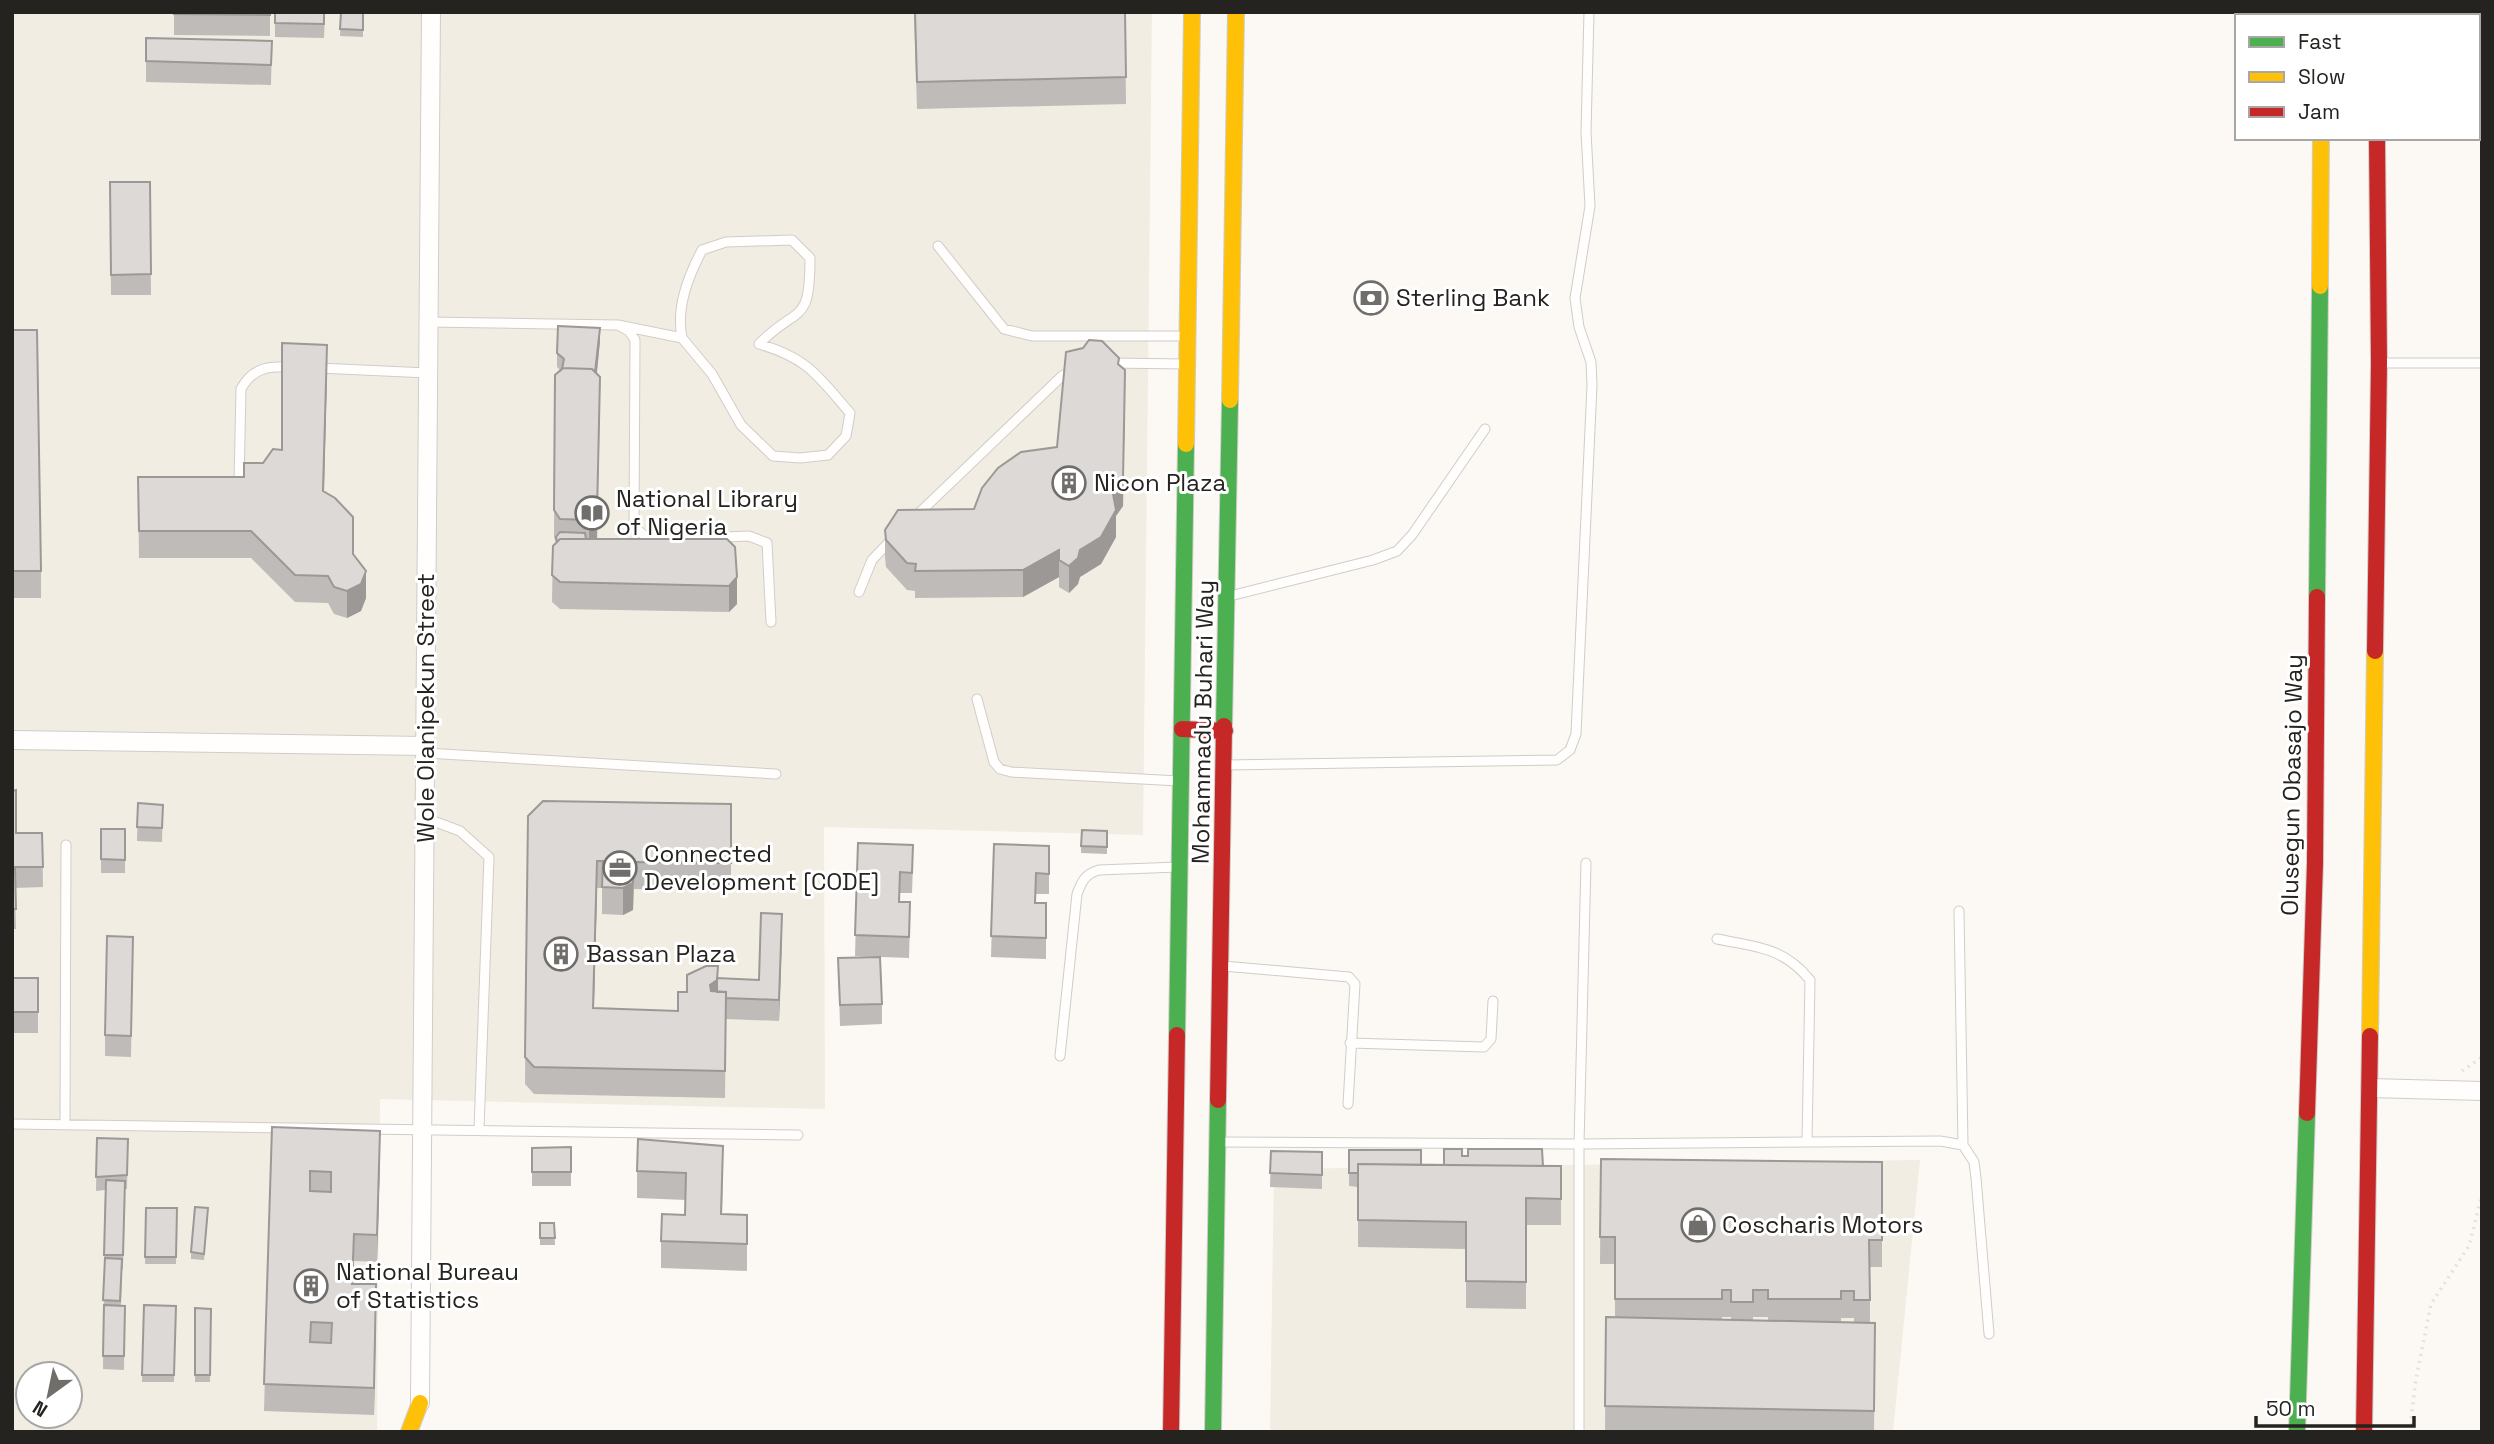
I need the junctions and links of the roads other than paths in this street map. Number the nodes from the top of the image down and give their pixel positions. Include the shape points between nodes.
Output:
1 (431, 12) edge
2 (1192, 12) edge
3 (1236, 12) edge
4 (1589, 12) edge
5 (2321, 140) edge
6 (2377, 140) edge
7 (938, 246) dead end
8 (428, 322) junction
9 (618, 325) junction
10 (1188, 336) junction
11 (681, 338) junction
12 (1094, 363) edge
13 (2379, 363) junction
14 (2482, 363) edge
15 (1082, 365) edge
16 (1187, 365) junction
17 (299, 367) edge
18 (312, 368) edge
19 (428, 373) junction
20 (1485, 429) dead end
21 (239, 483) edge
22 (912, 519) edge
23 (902, 529) edge
24 (859, 592) dead end
25 (1229, 596) junction
26 (771, 622) dead end
27 (977, 699) dead end
28 (1182, 729) junction
29 (1225, 732) junction
30 (12, 740) edge
31 (426, 750) junction
32 (1224, 765) junction
33 (776, 774) dead end
34 (1181, 781) junction
35 (425, 818) junction
36 (66, 845) dead end
37 (1586, 863) dead end
38 (1180, 867) junction
39 (1959, 911) dead end
40 (1717, 939) dead end
41 (1221, 966) junction
42 (1493, 1001) dead end
43 (1350, 1043) junction
44 (1060, 1056) dead end
45 (2370, 1088) junction
46 (2482, 1091) edge
47 (1348, 1104) dead end
48 (12, 1124) edge
49 (65, 1124) junction
50 (422, 1127) junction
51 (479, 1129) junction
52 (799, 1135) dead end
53 (1218, 1142) junction
54 (1807, 1142) junction
55 (1579, 1144) junction
56 (1963, 1145) junction
57 (1989, 1334) dead end
58 (420, 1403) junction
59 (409, 1432) edge
60 (429, 1432) edge
61 (1171, 1432) edge
62 (1213, 1432) edge
63 (1579, 1432) edge
64 (2297, 1432) edge
65 (2364, 1432) edge

1 - 8 street, Wole Olanipekun Street
2 - 10 main road, Mohammadu Buhari Way
3 - 25 main road, Mohammadu Buhari Way
4 - 32 lane via 1586,132 1590,206 1575,298 1592,385 1576,734 1570,750 1557,760
5 - 64 main road, Olusegun Obasajo Way via 2315,863
6 - 13 main road
7 - 10 lane via 1004,329 1032,336
8 - 9 lane
8 - 19 street, Wole Olanipekun Street
9 - 11 lane
9 - 26 lane via 635,340 634,527 650,540 750,536 767,543
10 - 16 main road, Mohammadu Buhari Way
11 - 11 lane via 679,322 689,276 702,250 726,242 793,240 810,258 810,294 799,315 772,330 759,344 808,364 850,413 846,436 828,455 772,456 741,425 712,374
12 - 16 lane
13 - 14 lane
13 - 45 main road
15 - 22 lane via 1062,376
16 - 28 main road, Mohammadu Buhari Way
17 - 21 lane via 264,367 241,389
18 - 19 lane
19 - 31 street, Wole Olanipekun Street
20 - 25 lane via 1412,536 1396,551
23 - 24 lane via 872,560
25 - 29 main road, Mohammadu Buhari Way
27 - 34 lane via 994,762 1000,769
28 - 29 main road
28 - 34 main road, Mohammadu Buhari Way
29 - 32 main road, Mohammadu Buhari Way
30 - 31 street
31 - 33 lane
31 - 35 street, Wole Olanipekun Street
32 - 41 main road, Mohammadu Buhari Way
34 - 38 main road, Mohammadu Buhari Way
35 - 50 street, Wole Olanipekun Street
35 - 51 lane via 460,831 489,857
36 - 49 lane
37 - 55 lane
38 - 44 lane via 1098,870 1082,880
38 - 61 main road, Mohammadu Buhari Way
39 - 56 lane
40 - 54 lane via 1780,952 1810,980
41 - 43 lane via 1349,977 1355,984
41 - 53 main road, Mohammadu Buhari Way
42 - 43 lane via 1491,1038 1484,1047
43 - 47 lane
45 - 46 street
45 - 65 main road
48 - 49 lane
49 - 50 lane
50 - 51 lane
50 - 58 street, Wole Olanipekun Street
51 - 52 lane
53 - 55 lane
53 - 62 main road, Mohammadu Buhari Way
54 - 55 lane
54 - 56 lane via 1940,1140
55 - 63 lane
56 - 57 lane via 1976,1178
58 - 59 main road
58 - 60 main road

